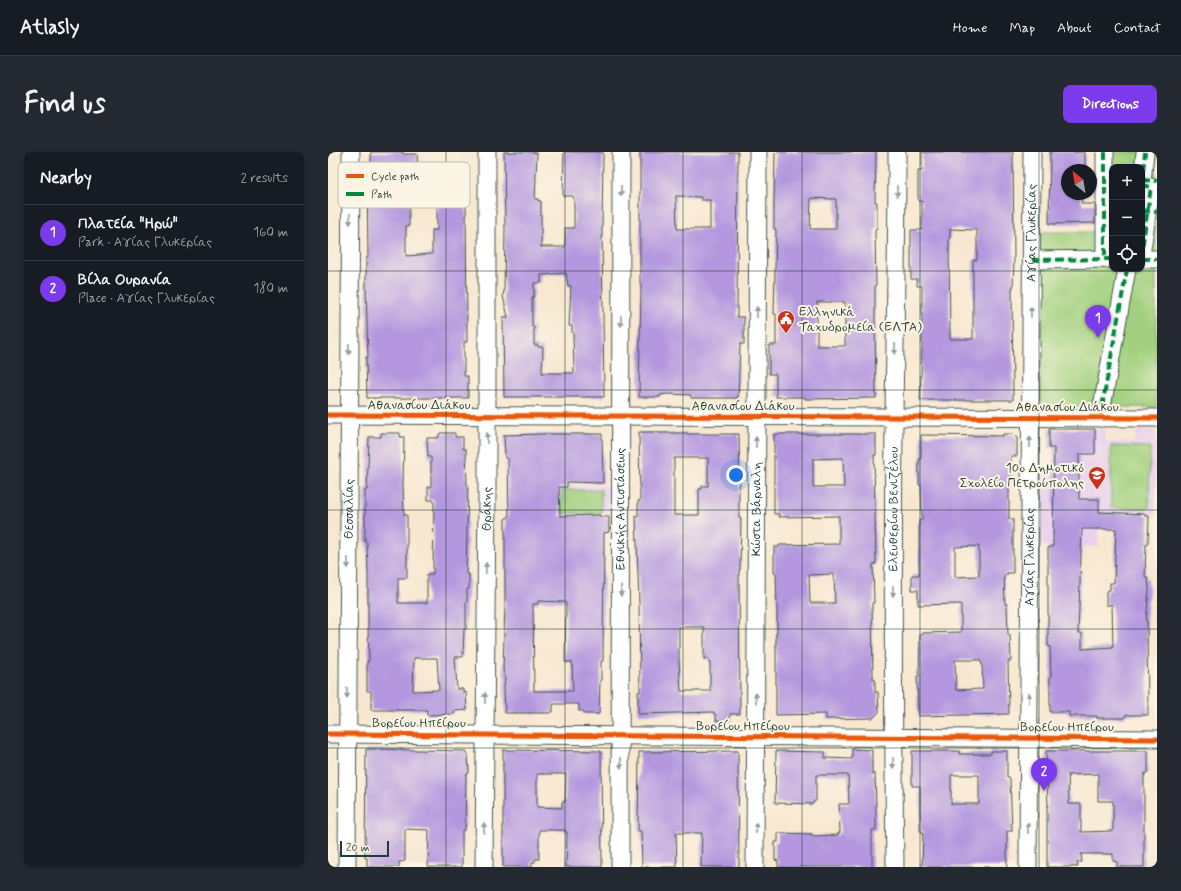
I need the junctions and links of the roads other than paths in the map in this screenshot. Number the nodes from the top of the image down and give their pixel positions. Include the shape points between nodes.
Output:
1 (351, 152) edge
2 (487, 152) edge
3 (621, 152) edge
4 (758, 152) edge
5 (897, 152) edge
6 (1032, 152) edge
7 (1105, 152) edge
8 (1145, 152) edge
9 (351, 162) edge
10 (1144, 164) edge
11 (1109, 177) edge
12 (1145, 181) edge
13 (1157, 181) edge
14 (1145, 186) edge
15 (351, 208) edge
16 (1149, 211) edge
17 (1144, 236) edge
18 (1108, 259) edge
19 (1145, 259) edge
20 (1157, 259) edge
21 (1032, 260) junction
22 (1126, 272) edge
23 (328, 415) edge
24 (349, 416) junction
25 (487, 416) junction
26 (621, 416) junction
27 (756, 417) junction
28 (894, 417) junction
29 (1030, 418) junction
30 (1100, 418) junction
31 (1157, 418) edge
32 (328, 734) edge
33 (347, 734) junction
34 (484, 735) junction
35 (621, 736) junction
36 (756, 737) junction
37 (893, 737) junction
38 (1028, 738) junction
39 (1157, 739) edge
40 (347, 867) edge
41 (484, 867) edge
42 (620, 867) edge
43 (755, 867) edge
44 (895, 867) edge
45 (1028, 867) edge

1 -> 9 street, Θεσσαλίας
2 - 25 street, Θράκης
3 -> 26 street, Εθνικής Αντιστάσεως
27 -> 4 street, Κώστα Βάρναλη
5 -> 28 street, Ελευθερίου Βενιζέλου
6 - 21 street, Αγίας Γλυκερίας
7 - 11 street
8 - 10 street
11 - 18 street
12 - 13 street
14 - 16 street via 1151,187
15 -> 24 street, Θεσσαλίας
16 - 17 street
18 - 21 street
19 - 20 street
29 -> 21 street, Αγίας Γλυκερίας
22 - 30 street
23 - 24 street, Αθανασίου Διάκου
24 - 25 street, Αθανασίου Διάκου
24 -> 33 street, Θεσσαλίας
25 - 26 street, Αθανασίου Διάκου
34 -> 25 street, Θράκης
26 - 27 street, Αθανασίου Διάκου
26 -> 35 street, Εθνικής Αντιστάσεως
27 - 28 street, Αθανασίου Διάκου
36 -> 27 street, Κώστα Βάρναλη
28 - 29 street, Αθανασίου Διάκου
28 -> 37 street, Ελευθερίου Βενιζέλου
29 - 30 street, Αθανασίου Διάκου
38 -> 29 street, Αγίας Γλυκερίας
30 - 31 street, Αθανασίου Διάκου
32 - 33 street, Βορείου Ηπείρου
33 - 34 street, Βορείου Ηπείρου
33 - 40 street, Θεσσαλίας
34 - 35 street, Βορείου Ηπείρου
41 -> 34 street, Θράκης
35 - 36 street, Βορείου Ηπείρου
35 -> 42 street, Εθνικής Αντιστάσεως
36 - 37 street, Βορείου Ηπείρου
43 -> 36 street, Κώστα Βάρναλη
37 - 38 street, Βορείου Ηπείρου
37 -> 44 street, Ελευθερίου Βενιζέλου
38 - 39 street, Βορείου Ηπείρου
45 -> 38 street, Αγίας Γλυκερίας

